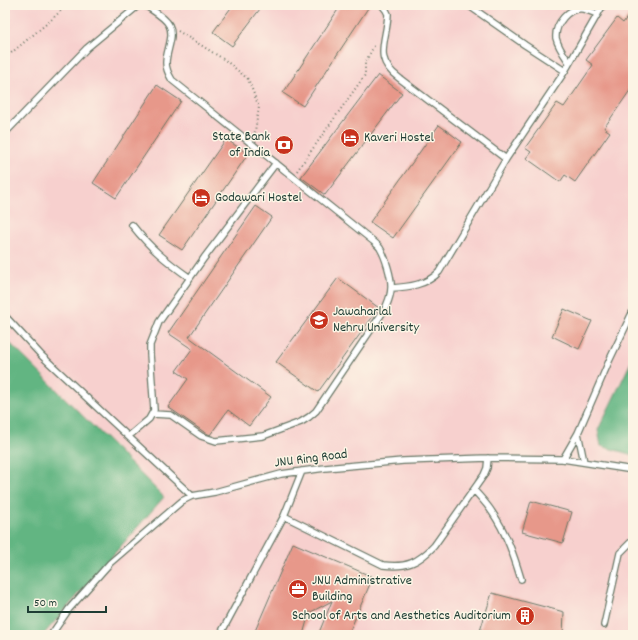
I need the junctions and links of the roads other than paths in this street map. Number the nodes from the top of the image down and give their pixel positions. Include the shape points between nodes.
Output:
1 (139, 5) edge
2 (145, 5) edge
3 (382, 5) edge
4 (468, 5) edge
5 (603, 5) edge
6 (388, 7) edge
7 (598, 14) junction
8 (570, 62) junction
9 (565, 70) junction
10 (5, 133) edge
11 (506, 159) junction
12 (276, 162) junction
13 (132, 225) dead end
14 (190, 278) junction
15 (392, 288) junction
16 (633, 311) edge
17 (5, 316) edge
18 (152, 414) junction
19 (578, 433) junction
20 (129, 436) junction
21 (488, 458) junction
22 (563, 459) junction
23 (584, 462) junction
24 (633, 470) edge
25 (302, 471) junction
26 (474, 490) junction
27 (192, 496) junction
28 (284, 516) junction
29 (633, 540) edge
30 (521, 579) dead end
31 (604, 625) dead end
32 (51, 635) edge
33 (220, 635) edge

1 - 10 lane via 87,48
2 - 12 lane via 170,26 166,62 172,80
3 - 6 lane
4 - 9 lane
5 - 7 lane
6 - 11 lane via 383,48 383,58 387,67
7 - 8 lane
7 - 8 lane via 582,9 574,10 564,17 559,25 556,38
8 - 9 lane
9 - 11 lane
11 - 15 lane via 439,272 418,284
12 - 14 lane
12 - 15 lane via 380,247
13 - 14 lane via 154,251
14 - 18 lane via 159,322 150,345 154,410
15 - 18 lane via 390,299 384,309 316,410 301,422 263,436 216,441 201,436 171,415
16 - 19 lane
17 - 20 lane via 42,356
18 - 20 lane via 150,419
19 - 22 lane
19 - 23 lane
20 - 27 lane
21 - 22 lane, JNU Ring Road
21 - 25 lane, JNU Ring Road via 403,461
21 - 26 lane via 484,476
22 - 23 lane, JNU Ring Road
23 - 24 lane, JNU Ring Road
25 - 27 lane, JNU Ring Road
25 - 28 lane
26 - 28 lane via 424,556 410,564 395,567 383,565
26 - 30 lane via 497,519
27 - 32 lane, JNU Ring Road via 110,563 68,609
28 - 33 lane
29 - 31 lane via 620,553

